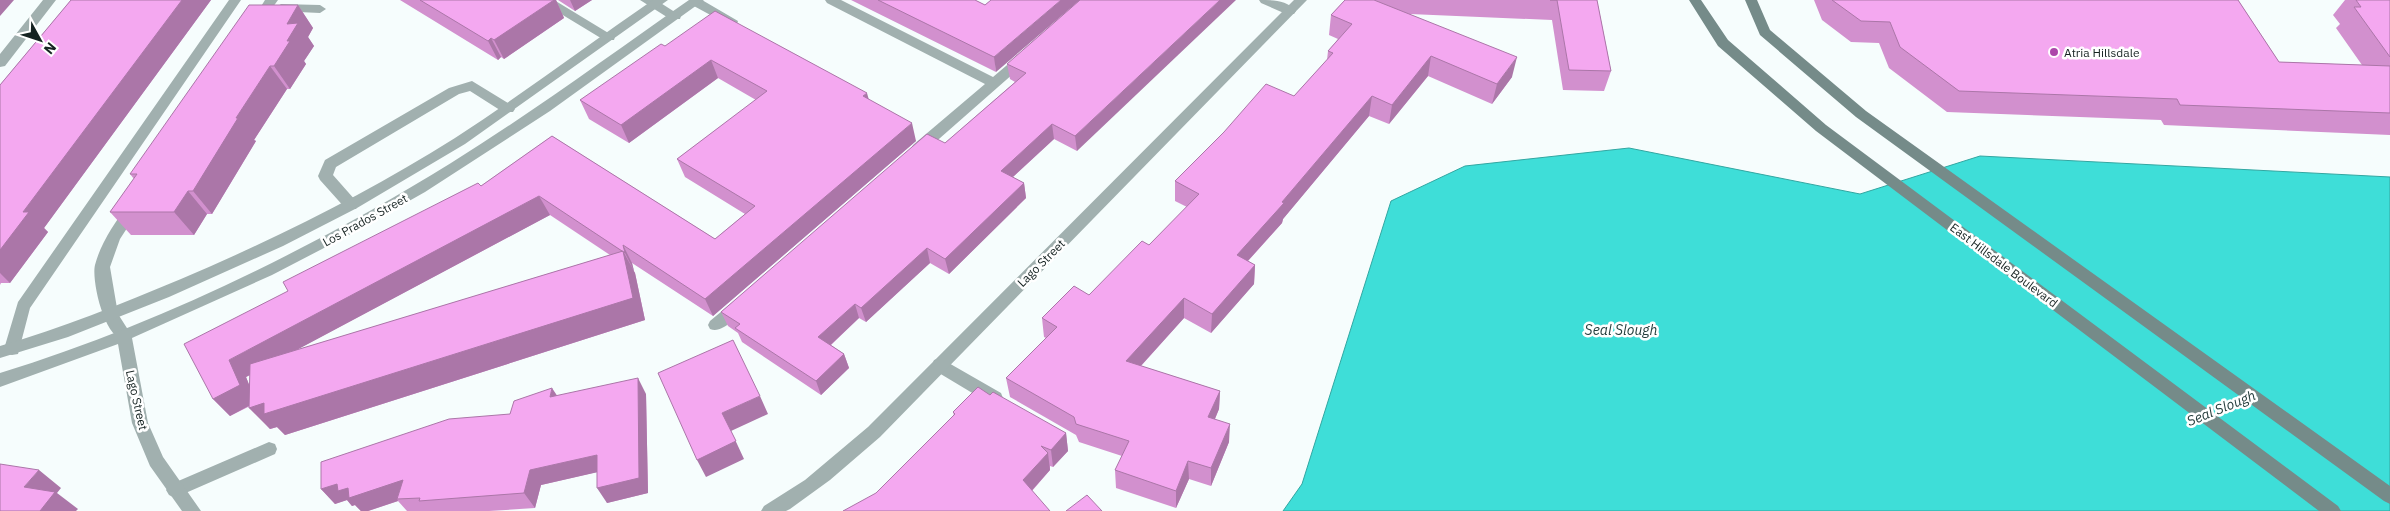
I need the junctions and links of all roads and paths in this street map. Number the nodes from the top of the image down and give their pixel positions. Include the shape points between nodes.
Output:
1 (50, 0) edge
2 (235, 0) edge
3 (544, 0) edge
4 (831, 0) edge
5 (1265, 0) edge
6 (1301, 0) edge
7 (1695, 0) edge
8 (1751, 0) edge
9 (697, 1) edge
10 (654, 2) edge
11 (266, 8) edge
12 (320, 9) dead end
13 (1290, 11) junction
14 (675, 16) junction
15 (734, 22) edge
16 (610, 37) junction
17 (1032, 51) edge
18 (0, 63) edge
19 (994, 83) junction
20 (508, 109) junction
21 (908, 157) edge
22 (141, 196) edge
23 (350, 205) junction
24 (753, 293) edge
25 (110, 316) junction
26 (716, 325) dead end
27 (124, 336) junction
28 (6, 350) edge
29 (940, 365) junction
30 (0, 380) edge
31 (1013, 408) edge
32 (268, 449) dead end
33 (175, 490) junction
34 (2390, 496) edge
35 (779, 509) edge
36 (192, 511) edge
37 (2332, 511) edge

1 - 18 street
2 - 28 street via 23,306
3 - 16 street
4 - 19 street
5 - 13 street
6 - 13 street, Lago Street
7 - 37 main road, East Hillsdale Boulevard via 1723,43 1821,128
8 - 34 main road via 1766,32 1861,114
9 - 14 street, Los Prados Street
9 - 15 street
10 - 14 street
10 - 16 street, Los Prados Street
11 - 12 street
13 - 29 street, Lago Street
14 - 27 street, Los Prados Street via 494,142 398,202 256,277
16 - 20 street, Los Prados Street
17 - 19 street
19 - 21 street
20 - 23 street, Los Prados Street via 401,177
20 - 23 street via 472,86 454,90 330,164 324,176
22 - 25 street via 113,237 102,267
23 - 25 street, Los Prados Street via 210,274
24 - 26 street
25 - 27 street
25 - 28 street, Los Prados Street
27 - 30 street, Los Prados Street
27 - 33 street, Lago Street via 140,423 156,461
29 - 31 street
29 - 35 street, Lago Street via 867,438
32 - 33 street
33 - 36 street, Lago Street

